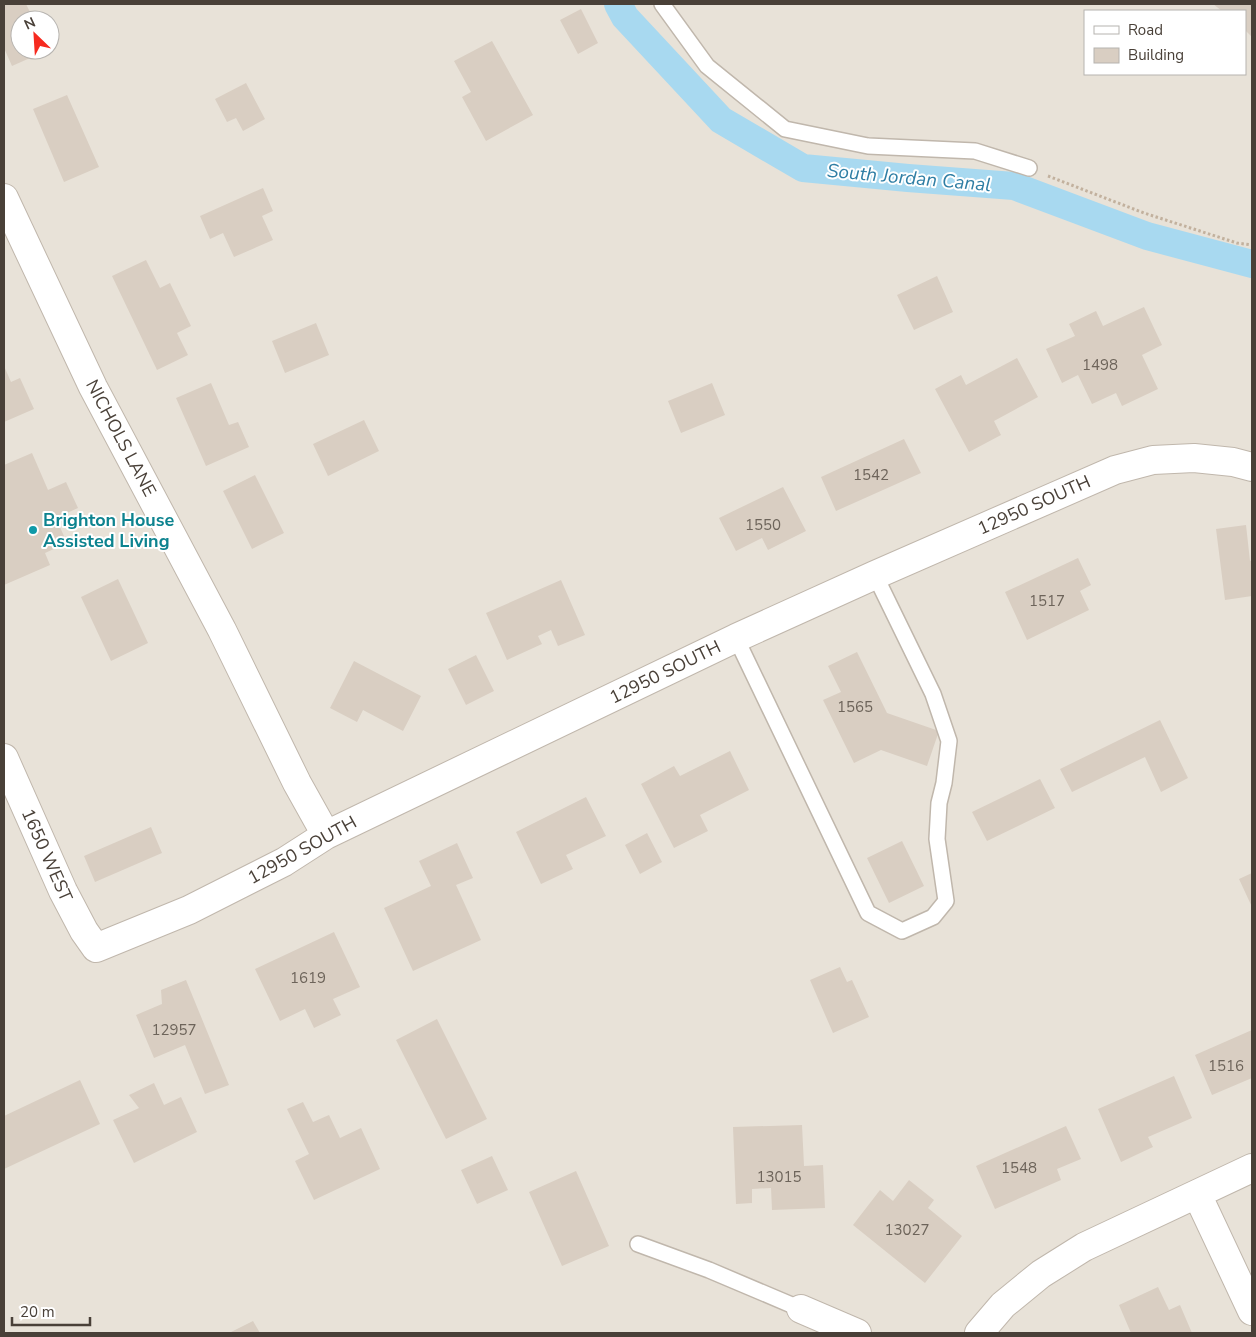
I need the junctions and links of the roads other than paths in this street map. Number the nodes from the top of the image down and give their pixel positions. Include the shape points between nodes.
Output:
1 (662, 4) edge
2 (1029, 168) road end
3 (4, 198) edge
4 (1252, 467) edge
5 (874, 575) junction
6 (736, 638) junction
7 (4, 758) edge
8 (326, 834) junction
9 (96, 948) joint
10 (1252, 1168) edge
11 (1197, 1194) junction
12 (638, 1244) dead end
13 (801, 1309) joint
14 (1252, 1311) edge
15 (857, 1333) edge
16 (979, 1333) edge

1 - 2 lane via 706,66 785,129 868,146 975,151
3 - 8 street, NICHOLS LANE via 93,387
4 - 5 street, 12950 SOUTH via 1194,458 1154,460 1115,470
5 - 6 street, 12950 SOUTH
5 - 6 lane via 933,694 949,741 937,839 946,901 933,917 902,931 868,913
6 - 8 street, 12950 SOUTH
7 - 9 street, 1650 WEST via 63,891
8 - 9 street, 12950 SOUTH via 284,862 198,906
10 - 11 street
11 - 14 street
11 - 16 street via 1084,1247 1041,1274 1003,1305
12 - 13 lane
13 - 15 street

